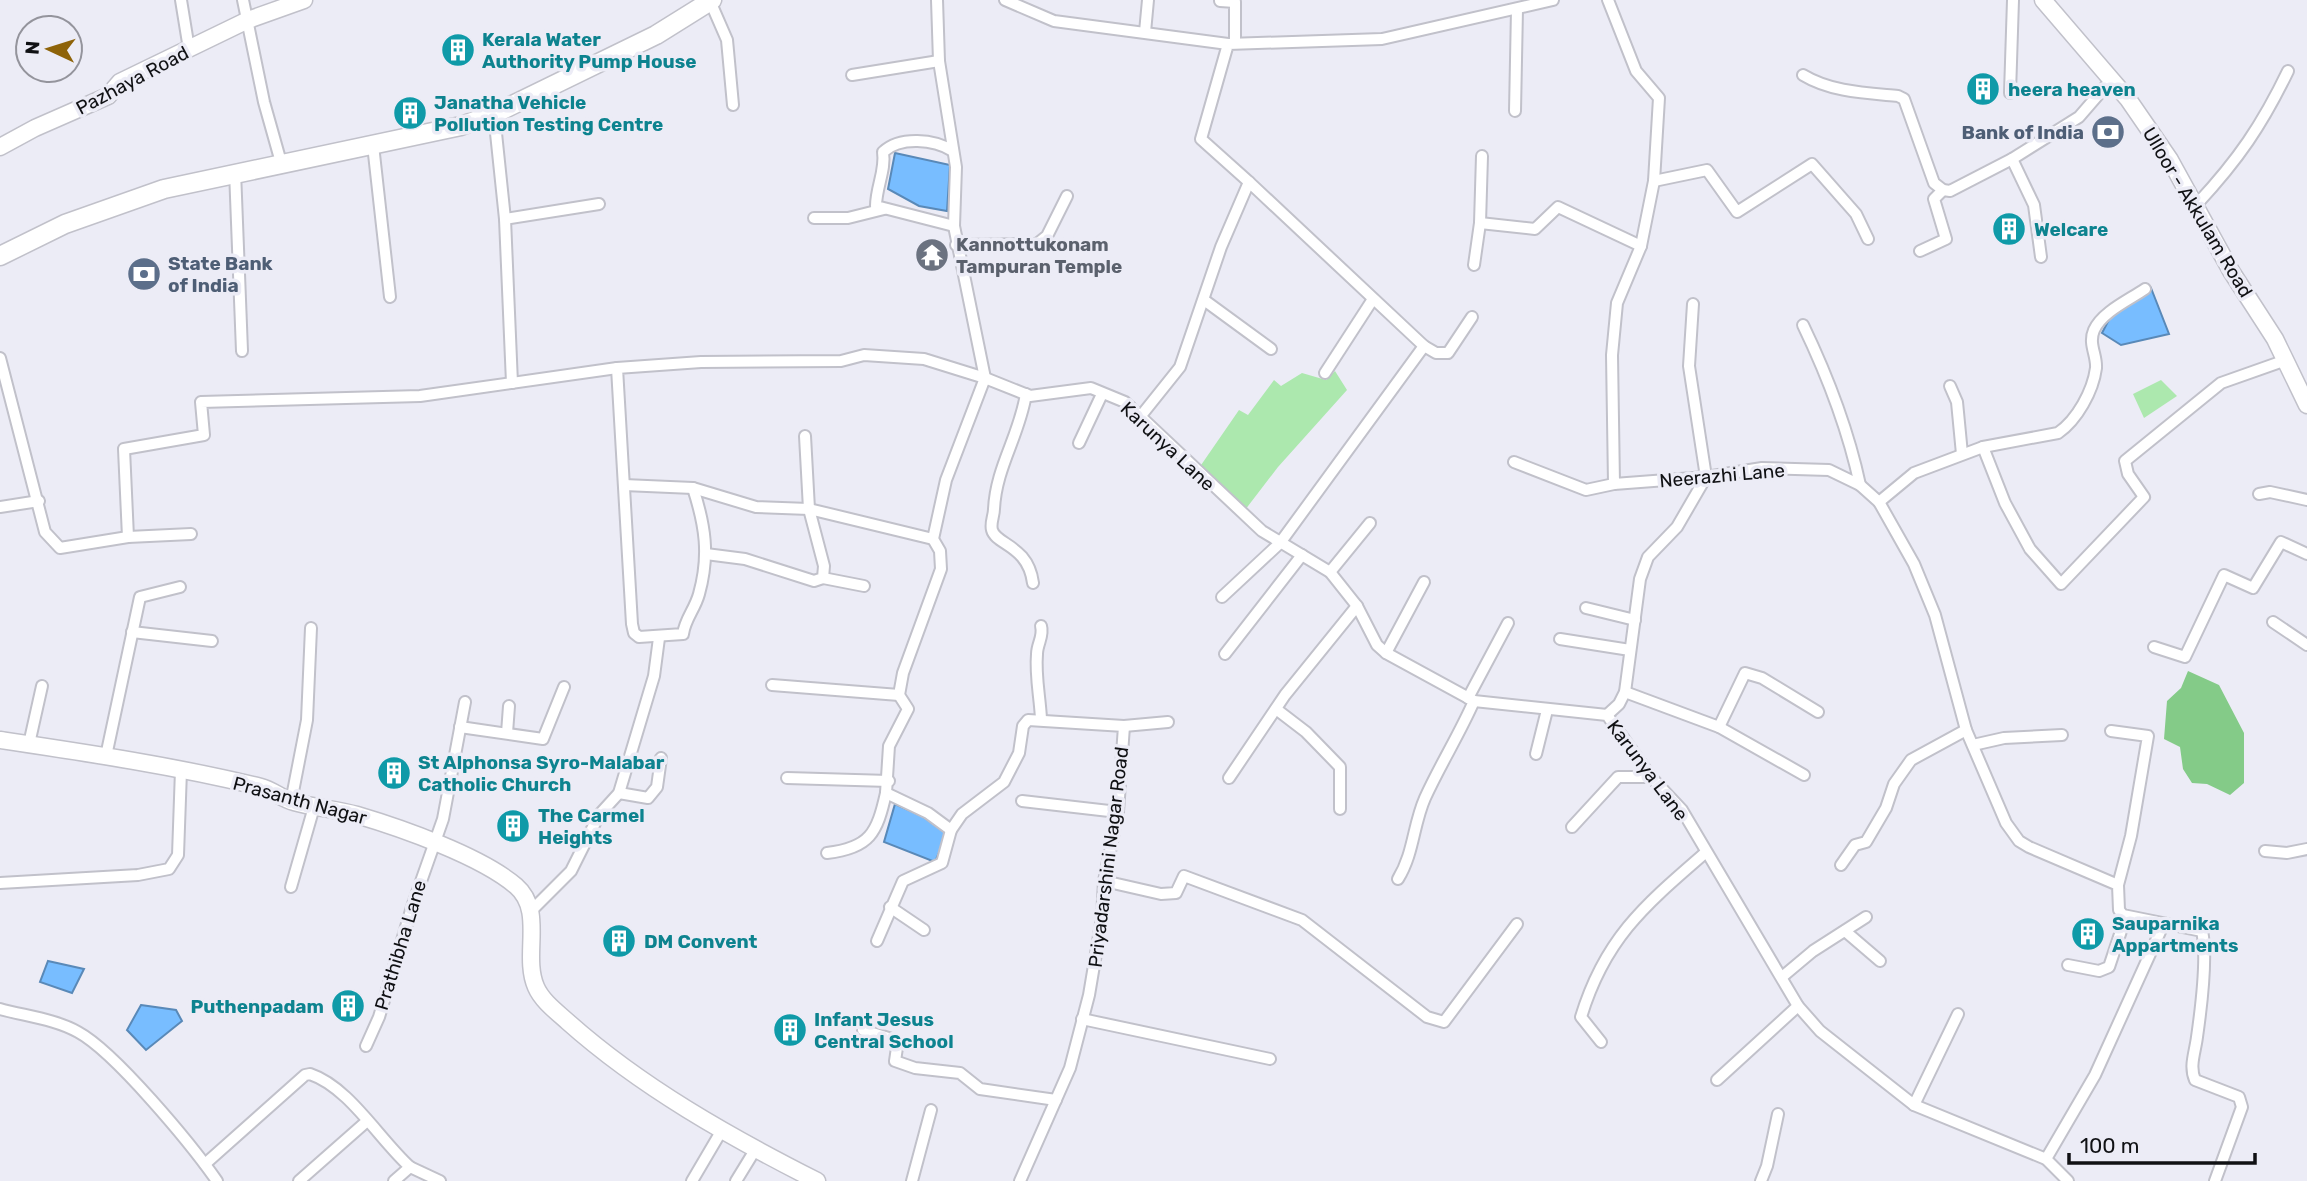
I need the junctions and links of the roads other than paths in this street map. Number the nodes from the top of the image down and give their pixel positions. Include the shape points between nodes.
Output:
1 (181, 0) edge
2 (243, 0) edge
3 (303, 0) edge
4 (937, 0) edge
5 (1005, 0) edge
6 (1148, 0) edge
7 (1553, 0) edge
8 (1608, 0) edge
9 (2013, 0) edge
10 (2043, 0) edge
11 (711, 1) edge
12 (1220, 1) edge
13 (1517, 9) junction
14 (248, 20) junction
15 (1145, 32) junction
16 (1231, 43) junction
17 (189, 49) junction
18 (939, 61) junction
19 (2288, 71) dead end
20 (852, 75) dead end
21 (1803, 75) dead end
22 (2111, 80) junction
23 (2010, 93) dead end
24 (733, 105) dead end
25 (1516, 111) dead end
26 (494, 114) junction
27 (373, 145) junction
28 (0, 147) edge
29 (953, 151) junction
30 (1482, 156) dead end
31 (2012, 159) junction
32 (282, 166) junction
33 (235, 171) junction
34 (1654, 181) junction
35 (1249, 182) junction
36 (1942, 190) junction
37 (1067, 196) dead end
38 (599, 204) dead end
39 (2197, 204) junction
40 (885, 209) junction
41 (814, 218) dead end
42 (505, 219) junction
43 (1480, 223) junction
44 (954, 226) junction
45 (1868, 239) dead end
46 (956, 245) junction
47 (1642, 246) junction
48 (1920, 251) dead end
49 (0, 256) edge
50 (2041, 257) dead end
51 (1474, 265) dead end
52 (2145, 289) dead end
53 (390, 297) dead end
54 (1373, 299) junction
55 (1204, 300) junction
56 (1692, 304) dead end
57 (1472, 317) dead end
58 (1803, 325) dead end
59 (1423, 346) junction
60 (1271, 349) dead end
61 (242, 351) dead end
62 (0, 358) edge
63 (2286, 360) junction
64 (617, 368) junction
65 (1325, 373) dead end
66 (985, 378) junction
67 (512, 383) junction
68 (1950, 386) dead end
69 (1026, 394) junction
70 (1102, 394) junction
71 (2307, 405) edge
72 (1140, 417) junction
73 (805, 436) dead end
74 (1079, 443) dead end
75 (1983, 447) junction
76 (1962, 454) junction
77 (1514, 462) dead end
78 (1706, 477) junction
79 (1614, 484) junction
80 (624, 485) junction
81 (1860, 485) junction
82 (693, 488) junction
83 (2259, 494) dead end
84 (2307, 500) edge
85 (38, 501) junction
86 (1879, 502) junction
87 (0, 508) edge
88 (809, 509) junction
89 (1370, 523) dead end
90 (191, 534) dead end
91 (128, 537) junction
92 (933, 539) junction
93 (1280, 543) junction
94 (706, 554) junction
95 (2307, 554) edge
96 (1302, 555) junction
97 (1330, 572) junction
98 (823, 578) junction
99 (1424, 582) dead end
100 (1033, 583) dead end
101 (864, 586) dead end
102 (180, 587) dead end
103 (1222, 597) dead end
104 (1357, 606) junction
105 (1586, 608) dead end
106 (1635, 620) junction
107 (2273, 622) dead end
108 (1508, 623) dead end
109 (1041, 626) dead end
110 (311, 628) dead end
111 (132, 632) junction
112 (659, 638) junction
113 (1560, 639) dead end
114 (212, 641) dead end
115 (2307, 645) edge
116 (2154, 647) dead end
117 (1630, 650) junction
118 (1226, 653) dead end
119 (1386, 653) junction
120 (772, 685) dead end
121 (42, 686) dead end
122 (564, 687) dead end
123 (1625, 692) junction
124 (899, 695) junction
125 (1471, 700) junction
126 (465, 702) dead end
127 (509, 706) dead end
128 (1276, 709) junction
129 (1547, 710) junction
130 (1818, 712) dead end
131 (1607, 715) junction
132 (1041, 719) junction
133 (1168, 722) dead end
134 (1124, 726) junction
135 (460, 727) junction
136 (1719, 727) junction
137 (1966, 730) junction
138 (2111, 731) dead end
139 (507, 733) junction
140 (2063, 735) dead end
141 (0, 740) edge
142 (29, 744) junction
143 (1973, 745) junction
144 (1536, 754) dead end
145 (106, 756) junction
146 (661, 758) dead end
147 (181, 770) junction
148 (1804, 775) dead end
149 (1651, 777) junction
150 (787, 778) dead end
151 (1229, 778) dead end
152 (888, 787) junction
153 (619, 793) junction
154 (1022, 801) dead end
155 (291, 802) junction
156 (314, 807) junction
157 (1340, 808) dead end
158 (1118, 812) junction
159 (1572, 827) dead end
160 (951, 830) junction
161 (433, 844) junction
162 (2307, 849) edge
163 (2265, 851) dead end
164 (827, 853) dead end
165 (1705, 853) junction
166 (1841, 865) dead end
167 (1398, 879) dead end
168 (1104, 881) junction
169 (0, 883) edge
170 (2118, 885) junction
171 (291, 887) dead end
172 (890, 907) junction
173 (531, 911) junction
174 (2126, 916) junction
175 (1866, 917) dead end
176 (2164, 923) junction
177 (1517, 924) dead end
178 (924, 930) dead end
179 (1845, 931) junction
180 (877, 941) dead end
181 (1880, 961) dead end
182 (2068, 965) dead end
183 (1782, 977) junction
184 (1798, 1006) junction
185 (0, 1009) edge
186 (1958, 1014) dead end
187 (1082, 1019) junction
188 (863, 1030) dead end
189 (1601, 1042) dead end
190 (366, 1046) dead end
191 (1269, 1059) dead end
192 (1717, 1080) dead end
193 (1056, 1100) junction
194 (1914, 1105) junction
195 (931, 1110) dead end
196 (1778, 1114) dead end
197 (366, 1122) junction
198 (722, 1130) junction
199 (755, 1150) junction
200 (2046, 1160) junction
201 (205, 1164) junction
202 (410, 1167) junction
203 (217, 1181) edge
204 (299, 1181) edge
205 (394, 1181) edge
206 (440, 1181) edge
207 (692, 1181) edge
208 (736, 1181) edge
209 (817, 1181) edge
210 (912, 1181) edge
211 (1020, 1181) edge
212 (1761, 1181) edge
213 (2068, 1181) edge
214 (2215, 1181) edge

1 - 17 street
2 - 14 street
3 - 14 street, Pazhaya Road
4 - 18 street
5 - 15 street via 1054,21
6 - 15 street
7 - 13 street
8 - 34 street via 1636,71 1659,98
9 - 23 street
10 - 22 street, Ulloor - Akkulam Road
11 - 24 street via 727,40
11 - 26 main road via 656,35
12 - 16 street via 1235,2
13 - 16 street via 1382,39
13 - 25 street
14 - 17 street, Pazhaya Road
14 - 32 street
15 - 16 street
16 - 35 street via 1201,139
17 - 28 street, Pazhaya Road via 120,82 108,96
18 - 20 street
18 - 29 street
19 - 39 street via 2235,163
21 - 36 street via 1841,90 1904,99 1934,183
22 - 31 street via 2079,117
22 - 39 street, Ulloor - Akkulam Road via 2148,126
26 - 27 main road
26 - 42 street
27 - 32 main road
27 - 53 street
29 - 40 street via 920,142 892,144 883,152 885,162 876,192 876,206
29 - 44 street
30 - 43 street
31 - 36 street via 1964,185
31 - 50 street via 2034,205
32 - 33 main road
33 - 49 main road via 163,189 89,215
33 - 61 street
34 - 45 street via 1707,170 1738,212 1812,164 1856,214
34 - 47 street
35 - 54 street
35 - 55 street
36 - 48 street via 1934,199 1946,239
37 - 46 street via 1047,236 1037,244
38 - 42 street
39 - 63 street, Ulloor - Akkulam Road
40 - 41 street via 848,218
40 - 44 street
42 - 67 street
43 - 47 street via 1535,229 1558,207
43 - 51 street
44 - 46 street
46 - 66 street
47 - 79 street via 1617,303 1612,355
52 - 75 street via 2100,321 2093,333 2096,366 2080,409 2068,426 2058,433
54 - 59 street
54 - 65 street
55 - 60 street
55 - 72 street via 1180,367
56 - 78 street via 1689,366
57 - 59 street via 1448,353
58 - 81 street via 1827,376
59 - 93 street
62 - 85 street
63 - 71 street, Ulloor - Akkulam Road
63 - 75 street via 2221,383 2125,461 2144,497 2061,584 2030,549
64 - 66 street, Karunya Lane via 841,361 864,355 924,359
64 - 67 street, Karunya Lane
64 - 80 street
66 - 69 street, Karunya Lane
66 - 92 street via 949,468
67 - 91 street, Karunya Lane via 420,396 201,402 204,435 124,449
68 - 76 street via 1957,402
69 - 70 street, Karunya Lane via 1091,388
69 - 100 street via 1015,439 995,486 991,525 996,537 1023,556
70 - 72 street, Karunya Lane via 1125,402
70 - 74 street
72 - 93 street, Karunya Lane via 1234,508
73 - 88 street
75 - 76 street
76 - 86 street via 1914,473
77 - 79 street, Neerazhi Lane via 1586,490
78 - 79 street, Neerazhi Lane
78 - 81 street, Neerazhi Lane via 1762,468 1829,470
78 - 106 street via 1677,527 1648,557
80 - 82 street
80 - 112 street via 634,633
81 - 86 street, Neerazhi Lane
82 - 88 street via 756,507
82 - 94 street via 705,524
83 - 84 street
85 - 87 street
85 - 91 street via 45,532 60,548
86 - 137 street, Neerazhi Lane via 1914,564 1935,615
88 - 92 street
88 - 98 street
89 - 97 street
90 - 91 street
92 - 124 street via 940,551 941,569
93 - 96 street, Karunya Lane
93 - 103 street
94 - 98 street via 745,559 814,581
94 - 112 street via 699,597 683,634
95 - 116 street via 2281,542 2253,588 2224,575 2185,657
96 - 97 street, Karunya Lane
96 - 118 street
97 - 104 street, Karunya Lane
98 - 101 street
99 - 119 street
102 - 111 street via 140,597
104 - 119 street, Karunya Lane
104 - 128 street
105 - 106 street
106 - 117 street
107 - 115 street
108 - 125 street
109 - 132 street via 1036,675
110 - 155 street via 307,720
111 - 114 street
111 - 145 street
112 - 153 street via 654,676
113 - 117 street
117 - 123 street
119 - 125 street, Karunya Lane
120 - 124 street
121 - 142 street
122 - 139 street via 544,739
123 - 131 street
123 - 136 street
124 - 152 street via 908,709 889,746
125 - 129 street, Karunya Lane
125 - 167 street via 1455,745 1424,798 1412,851
126 - 135 street, Prathibha Lane
127 - 139 street
128 - 151 street
128 - 157 street via 1340,767
129 - 131 street, Karunya Lane
129 - 144 street
130 - 136 street via 1762,678 1745,673
131 - 149 street, Karunya Lane
132 - 134 street, Priyadarshini Nagar Road
132 - 160 street via 1025,722 1019,753 1004,782 962,814
133 - 134 street
134 - 158 street, Priyadarshini Nagar Road
135 - 139 street
135 - 161 street, Prathibha Lane via 443,819
136 - 148 street
137 - 143 street, Neerazhi Lane
137 - 166 street via 1911,760 1866,842 1855,845
138 - 170 street via 2148,736
140 - 143 street via 2004,738
141 - 142 street, Prasanth Nagar
142 - 145 street, Prasanth Nagar
143 - 170 street, Neerazhi Lane via 2018,841
145 - 147 street, Prasanth Nagar
146 - 153 street via 657,787 648,798
147 - 155 street, Prasanth Nagar via 265,788
147 - 169 street via 178,855 169,869
149 - 159 street via 1618,777
149 - 165 street, Karunya Lane via 1682,810
150 - 152 street
152 - 160 street
152 - 164 street via 880,821 866,842
153 - 173 street via 598,815 571,871
154 - 158 street
155 - 156 street, Prasanth Nagar
156 - 161 street, Prasanth Nagar via 354,814
156 - 171 street
158 - 168 street, Priyadarshini Nagar Road
160 - 172 street via 942,863 905,879
161 - 173 street, Prasanth Nagar via 476,861 516,886
161 - 190 street, Prathibha Lane
162 - 163 street
165 - 183 street, Karunya Lane
165 - 189 street via 1640,909 1611,947 1581,1017
168 - 177 street via 1161,894 1176,893 1184,876 1302,920 1421,1013 1444,1022
168 - 187 street, Priyadarshini Nagar Road via 1095,969
170 - 174 street via 2119,910
172 - 178 street
172 - 180 street
173 - 198 street via 536,986 548,1004 599,1049
174 - 176 street
174 - 182 street via 2109,967 2099,971
175 - 179 street
176 - 200 street via 2095,1074
176 - 214 street via 2202,931 2199,1020 2191,1070 2195,1080 2227,1090 2239,1097 2242,1107
179 - 181 street
179 - 183 street
183 - 184 street, Karunya Lane
184 - 192 street
184 - 194 street, Karunya Lane via 1821,1031
185 - 201 street via 58,1023 94,1042
186 - 194 street
187 - 191 street
187 - 193 street, Priyadarshini Nagar Road via 1070,1068
188 - 193 street via 898,1041 895,1061 960,1073 980,1089
193 - 211 street, Priyadarshini Nagar Road
194 - 200 street, Karunya Lane
195 - 210 street
196 - 212 street
197 - 201 street via 347,1096 316,1076 305,1075
197 - 202 street
197 - 204 street
198 - 199 street
198 - 207 street
199 - 208 street
199 - 209 street
200 - 213 street, Karunya Lane
201 - 203 street
202 - 205 street
202 - 206 street

